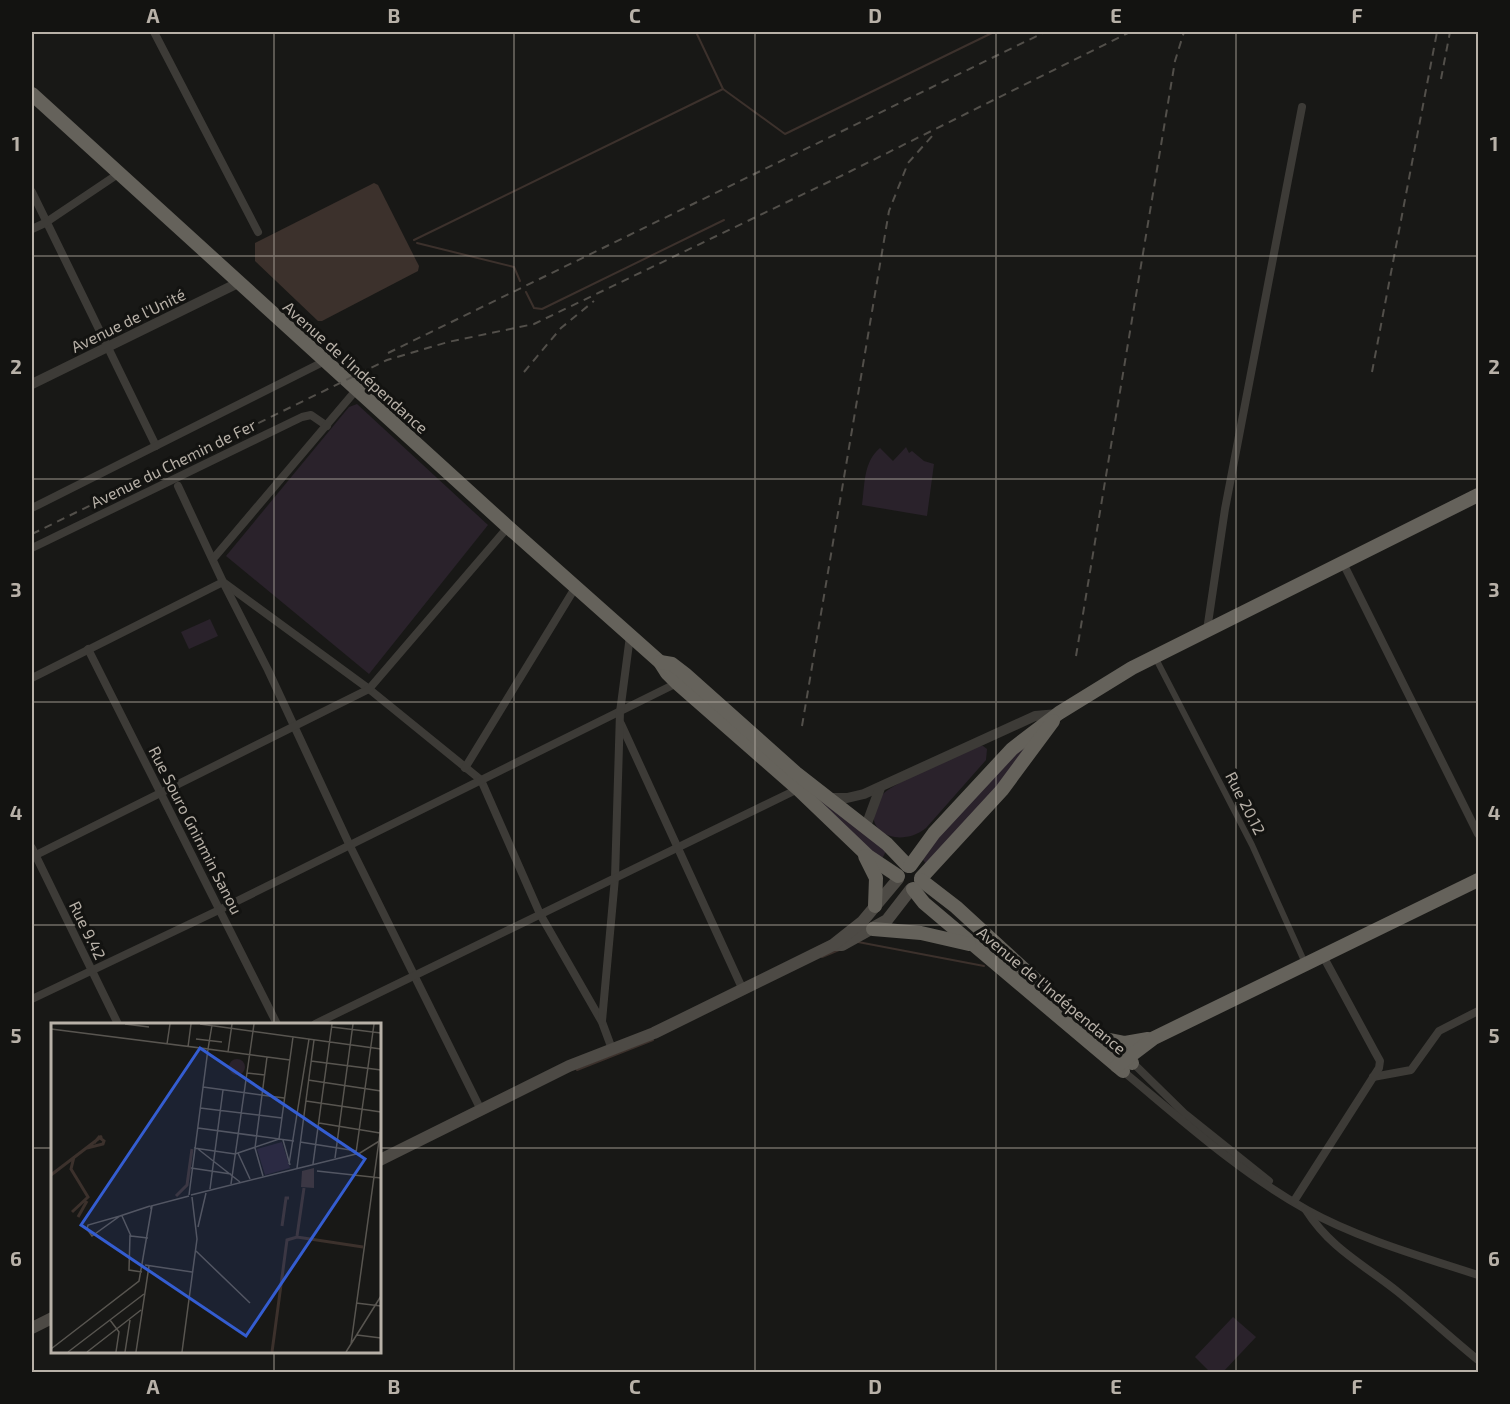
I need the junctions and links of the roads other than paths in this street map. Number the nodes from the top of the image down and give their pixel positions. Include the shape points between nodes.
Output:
1 (154, 32) edge
2 (32, 94) edge
3 (1302, 107) dead end
4 (118, 174) junction
5 (32, 192) edge
6 (45, 223) junction
7 (32, 229) edge
8 (258, 232) dead end
9 (238, 283) junction
10 (108, 347) junction
11 (325, 360) junction
12 (32, 384) edge
13 (357, 388) junction
14 (327, 426) junction
15 (156, 446) junction
16 (178, 486) dead end
17 (1479, 495) edge
18 (32, 508) edge
19 (508, 527) junction
20 (32, 548) edge
21 (213, 559) junction
22 (1342, 561) junction
23 (223, 582) junction
24 (575, 588) junction
25 (1207, 630) junction
26 (630, 636) junction
27 (88, 649) junction
28 (1155, 657) junction
29 (660, 662) junction
30 (32, 678) edge
31 (677, 683) junction
32 (369, 689) junction
33 (1059, 714) junction
34 (620, 716) junction
35 (294, 726) junction
36 (465, 768) junction
37 (481, 780) junction
38 (880, 788) junction
39 (798, 789) junction
40 (160, 793) junction
41 (828, 798) junction
42 (866, 826) junction
43 (1479, 834) edge
44 (350, 846) junction
45 (859, 847) junction
46 (676, 849) junction
47 (33, 854) edge
48 (903, 872) junction
49 (615, 878) junction
50 (1479, 880) edge
51 (916, 884) junction
52 (876, 906) junction
53 (219, 910) junction
54 (540, 914) junction
55 (873, 929) junction
56 (833, 945) junction
57 (976, 946) junction
58 (1323, 956) junction
59 (1306, 964) junction
60 (92, 970) junction
61 (415, 976) junction
62 (743, 990) junction
63 (32, 999) edge
64 (1479, 1011) edge
65 (602, 1022) junction
66 (118, 1023) edge
67 (276, 1023) edge
68 (317, 1023) edge
69 (1173, 1031) junction
70 (1102, 1038) junction
71 (1154, 1038) junction
72 (612, 1049) junction
73 (1125, 1065) junction
74 (1372, 1077) junction
75 (481, 1110) junction
76 (381, 1160) edge
77 (1291, 1198) junction
78 (1306, 1210) junction
79 (1479, 1275) edge
80 (51, 1318) edge
81 (32, 1328) edge
82 (1479, 1360) edge

1 - 8 street
2 - 4 highway, Avenue de l'Indépendance
3 - 25 street via 1225,509
4 - 6 street
4 - 9 highway, Avenue de l'Indépendance
5 - 6 street
6 - 7 street
6 - 10 street
9 - 10 street, Avenue de l'Unité
9 - 11 highway, Avenue de l'Indépendance
10 - 12 street, Avenue de l'Unité
10 - 15 street
11 - 13 highway, Avenue de l'Indépendance
11 - 15 street, Avenue du Chemin de Fer
13 - 14 street
13 - 19 highway, Avenue de l'Indépendance
14 - 20 street, Avenue du Chemin de Fer via 311,415 302,417
14 - 21 street
15 - 18 street, Avenue du Chemin de Fer
16 - 21 street
17 - 22 highway
19 - 24 highway, Avenue de l'Indépendance
19 - 32 street
21 - 23 street
22 - 25 highway
22 - 43 street
23 - 27 street
23 - 32 street
23 - 35 street
24 - 26 highway, Avenue de l'Indépendance
24 - 36 street
25 - 28 highway
26 - 29 highway, Avenue de l'Indépendance
26 - 34 street
27 - 30 street
27 - 40 street, Rue Souro Gninmin Sanou
28 - 33 highway
28 - 59 street, Rue 20.12 via 1252,845
29 - 31 highway, Avenue de l'Indépendance
29 - 41 highway, Avenue de l'Indépendance via 672,664 685,674
31 - 34 street
31 - 39 highway, Avenue de l'Indépendance
32 - 35 street
32 - 36 street
33 - 38 street via 1035,716
33 - 48 highway via 1012,749
33 - 51 highway via 1010,781
34 - 37 street
34 - 46 street
34 - 49 street
35 - 40 street
35 - 44 street
36 - 37 street
37 - 44 street
37 - 54 street
38 - 41 street via 858,796
38 - 42 street
39 - 45 highway, Avenue de l'Indépendance
39 - 46 street
40 - 47 street
40 - 53 street, Rue Souro Gninmin Sanou
41 - 42 highway, Avenue de l'Indépendance
42 - 48 highway, Avenue de l'Indépendance
44 - 53 street
44 - 61 street
45 - 48 highway, Avenue de l'Indépendance via 882,867
45 - 52 highway via 876,878
46 - 49 street
46 - 62 street
47 - 60 street, Rue 9.42
48 - 51 highway via 918,870
48 - 51 highway via 902,887
48 - 52 main road
49 - 54 street
49 - 65 street
50 - 58 highway, Avenue de l'Indépendance
51 - 55 main road via 894,913
51 - 57 highway, Avenue de l'Indépendance via 924,903
51 - 70 highway, Avenue de l'Indépendance via 956,907
52 - 56 main road
53 - 60 street
53 - 67 street, Rue Souro Gninmin Sanou
54 - 61 street
54 - 65 street
55 - 56 main road via 842,945
55 - 57 highway via 921,933
56 - 62 main road
57 - 73 highway, Avenue de l'Indépendance
58 - 59 highway, Avenue de l'Indépendance
58 - 74 street via 1380,1061
59 - 69 highway, Avenue de l'Indépendance
60 - 63 street
60 - 66 street, Rue 9.42
61 - 68 street
61 - 75 street
62 - 72 main road
64 - 74 street via 1439,1031 1411,1070
65 - 72 street
69 - 71 highway, Avenue de l'Indépendance
69 - 73 highway, Avenue de l'Indépendance
70 - 71 highway via 1125,1043
70 - 73 highway, Avenue de l'Indépendance
71 - 73 highway
72 - 75 main road
73 - 77 street via 1221,1154
74 - 77 street
75 - 76 main road
77 - 78 street
78 - 79 street via 1382,1243
78 - 82 street via 1332,1243
80 - 81 main road

